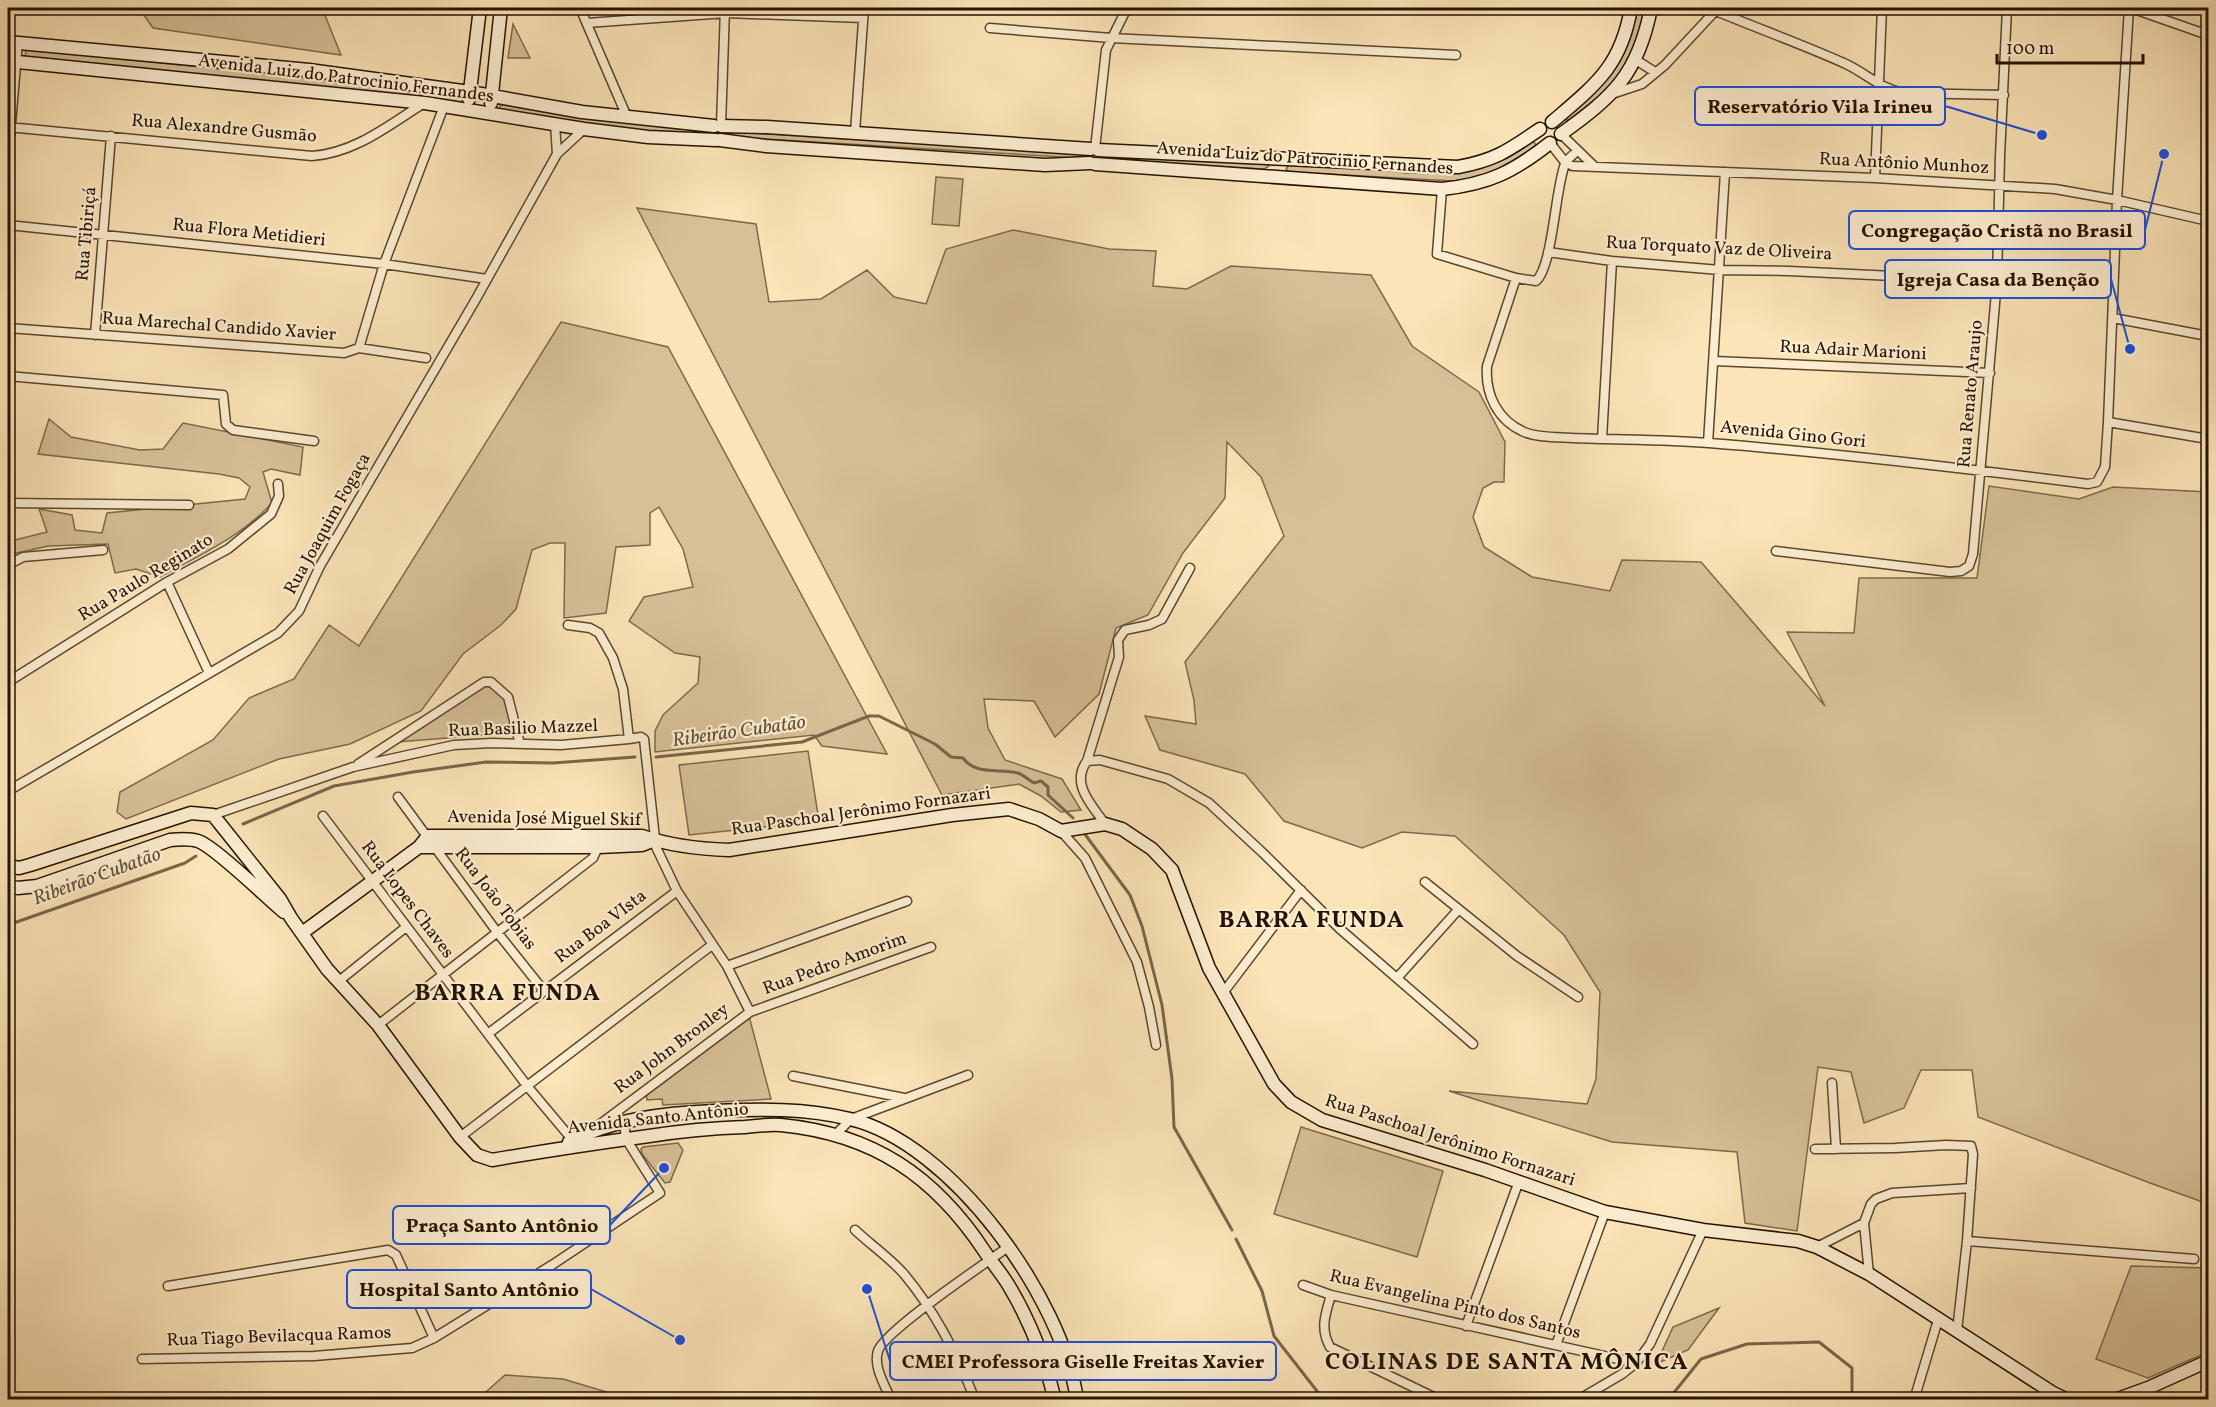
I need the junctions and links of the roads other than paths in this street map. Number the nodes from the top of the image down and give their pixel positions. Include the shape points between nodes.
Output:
1 (480, 8) edge
2 (501, 8) edge
3 (580, 8) edge
4 (864, 8) edge
5 (1127, 8) edge
6 (1630, 8) edge
7 (1651, 8) edge
8 (1882, 8) edge
9 (2007, 8) edge
10 (2130, 8) edge
11 (1717, 9) edge
12 (726, 10) edge
13 (863, 18) junction
14 (587, 23) junction
15 (990, 28) dead end
16 (478, 32) junction
17 (498, 34) junction
18 (2208, 35) edge
19 (1111, 38) junction
20 (13, 42) edge
21 (1456, 55) dead end
22 (1636, 60) junction
23 (12, 62) edge
24 (1655, 72) junction
25 (1877, 82) junction
26 (470, 93) junction
27 (1612, 94) junction
28 (2004, 95) junction
29 (492, 96) junction
30 (425, 102) junction
31 (444, 106) junction
32 (468, 110) junction
33 (490, 113) junction
34 (627, 117) junction
35 (1552, 122) junction
36 (555, 124) junction
37 (718, 126) junction
38 (9, 128) edge
39 (584, 129) junction
40 (1540, 129) junction
41 (855, 132) junction
42 (1562, 134) junction
43 (111, 136) junction
44 (718, 140) junction
45 (1550, 143) junction
46 (1095, 149) junction
47 (1577, 151) junction
48 (557, 154) junction
49 (8, 159) edge
50 (1279, 159) junction
51 (1565, 162) junction
52 (1093, 164) junction
53 (1595, 166) junction
54 (1725, 172) junction
55 (1278, 176) junction
56 (1875, 178) junction
57 (1999, 187) junction
58 (1442, 189) junction
59 (2117, 200) junction
60 (2208, 220) edge
61 (8, 225) edge
62 (104, 234) junction
63 (1548, 252) junction
64 (1612, 261) junction
65 (384, 264) junction
66 (1720, 270) junction
67 (1516, 278) junction
68 (487, 279) junction
69 (1997, 280) junction
70 (2113, 318) junction
71 (8, 328) edge
72 (95, 335) junction
73 (2208, 336) edge
74 (359, 348) junction
75 (426, 358) dead end
76 (1714, 361) junction
77 (1990, 373) junction
78 (8, 376) edge
79 (2108, 422) junction
80 (1602, 439) junction
81 (2208, 439) edge
82 (314, 441) dead end
83 (1708, 443) junction
84 (1981, 470) junction
85 (278, 484) dead end
86 (8, 503) edge
87 (189, 505) dead end
88 (103, 550) dead end
89 (1776, 551) dead end
90 (8, 565) edge
91 (1190, 568) dead end
92 (167, 582) junction
93 (568, 625) dead end
94 (209, 673) junction
95 (8, 682) edge
96 (629, 739) junction
97 (520, 744) junction
98 (1087, 761) junction
99 (353, 767) junction
100 (8, 791) edge
101 (398, 797) dead end
102 (213, 815) junction
103 (323, 816) dead end
104 (165, 822) junction
105 (1105, 824) junction
106 (1061, 831) junction
107 (170, 840) junction
108 (655, 840) junction
109 (431, 841) junction
110 (599, 841) junction
111 (8, 866) edge
112 (372, 882) junction
113 (1425, 882) dead end
114 (8, 886) edge
115 (1301, 890) junction
116 (677, 891) junction
117 (907, 901) dead end
118 (1458, 910) junction
119 (291, 918) junction
120 (406, 927) junction
121 (497, 932) junction
122 (302, 933) junction
123 (712, 945) junction
124 (931, 947) dead end
125 (727, 966) junction
126 (442, 974) junction
127 (1397, 978) junction
128 (339, 981) junction
129 (544, 991) junction
130 (1223, 993) junction
131 (1578, 996) dead end
132 (750, 1012) junction
133 (378, 1025) junction
134 (489, 1033) junction
135 (1473, 1044) dead end
136 (1156, 1045) dead end
137 (968, 1075) dead end
138 (793, 1076) dead end
139 (1832, 1083) dead end
140 (528, 1087) junction
141 (905, 1098) junction
142 (851, 1119) junction
143 (624, 1121) junction
144 (586, 1135) junction
145 (835, 1135) junction
146 (460, 1137) junction
147 (626, 1139) junction
148 (575, 1143) junction
149 (1815, 1149) dead end
150 (1836, 1149) junction
151 (1519, 1181) junction
152 (1971, 1188) junction
153 (979, 1210) junction
154 (1605, 1212) junction
155 (1864, 1223) junction
156 (965, 1225) junction
157 (855, 1230) dead end
158 (1703, 1230) junction
159 (1967, 1241) junction
160 (1008, 1247) junction
161 (1817, 1247) junction
162 (990, 1259) junction
163 (2194, 1259) dead end
164 (1869, 1274) junction
165 (168, 1286) dead end
166 (1303, 1286) dead end
167 (1331, 1295) junction
168 (927, 1305) junction
169 (1938, 1320) junction
170 (1466, 1326) junction
171 (1957, 1331) junction
172 (434, 1338) junction
173 (1556, 1345) junction
174 (142, 1359) dead end
175 (2208, 1361) edge
176 (1636, 1363) junction
177 (891, 1400) edge
178 (975, 1400) edge
179 (1055, 1400) edge
180 (1077, 1400) edge
181 (1440, 1400) edge
182 (1578, 1400) edge
183 (1914, 1400) edge
184 (2068, 1400) edge
185 (2115, 1400) edge

1 - 16 main road
2 - 17 main road
3 - 14 street
4 - 13 street
5 - 19 street
6 - 35 main road via 1620,48 1609,68
7 - 22 main road
8 - 25 street
9 - 28 street, Rua Renato Araujo
10 - 18 street
10 - 59 street
11 - 24 street
11 - 25 street via 1843,63
12 - 13 street
12 - 14 street
12 - 37 street
13 - 41 street
14 - 34 street
15 - 19 street
16 - 17 main road
16 - 26 main road
17 - 29 main road
19 - 21 street
19 - 46 street via 1106,50
20 - 23 street
20 - 26 main road, Avenida Luiz do Patrocinio Fernandes via 309,70
22 - 24 street
22 - 27 main road
23 - 30 main road, Avenida Luiz do Patrocinio Fernandes
23 - 38 street
24 - 27 street via 1642,84
25 - 28 street via 1889,91 1904,93
25 - 56 street
26 - 29 main road, Avenida Luiz do Patrocinio Fernandes
26 - 32 main road
27 - 42 main road
28 - 57 street, Rua Renato Araujo
29 - 33 main road
29 - 34 main road, Avenida Luiz do Patrocinio Fernandes
30 - 31 main road, Avenida Luiz do Patrocinio Fernandes
30 - 43 street, Rua Alexandre Gusmão via 354,147 331,154 312,156
31 - 32 main road, Avenida Luiz do Patrocinio Fernandes
31 - 65 street
32 - 33 main road, Avenida Luiz do Patrocinio Fernandes
33 - 36 main road, Avenida Luiz do Patrocinio Fernandes
34 - 37 main road, Avenida Luiz do Patrocinio Fernandes
35 - 40 main road
35 - 42 main road
36 - 39 main road, Avenida Luiz do Patrocinio Fernandes
36 - 48 street
37 - 41 main road, Avenida Luiz do Patrocinio Fernandes
37 - 44 main road via 710,134
38 - 43 street, Rua Alexandre Gusmão
38 - 49 street
39 - 44 main road, Avenida Luiz do Patrocinio Fernandes
39 - 48 street, Rua Joaquim Fogaça
40 - 45 main road via 1542,140
40 - 50 main road, Avenida Luiz do Patrocinio Fernandes via 1502,155 1458,167
41 - 46 main road, Avenida Luiz do Patrocinio Fernandes
42 - 45 main road via 1558,141
42 - 47 street
43 - 62 street, Rua Tibiriçá
44 - 52 main road, Avenida Luiz do Patrocinio Fernandes via 1046,165
45 - 51 street
45 - 58 main road, Avenida Luiz do Patrocinio Fernandes via 1487,182
46 - 50 main road, Avenida Luiz do Patrocinio Fernandes
46 - 52 main road via 1101,157
47 - 51 street
47 - 53 street
48 - 68 street, Rua Joaquim Fogaça
50 - 55 main road
51 - 53 street, Rua Antônio Munhoz via 1572,166
51 - 63 street
52 - 55 main road, Avenida Luiz do Patrocinio Fernandes
53 - 54 street, Rua Antônio Munhoz
54 - 56 street, Rua Antônio Munhoz
54 - 66 street
55 - 58 main road, Avenida Luiz do Patrocinio Fernandes
56 - 57 street, Rua Antônio Munhoz
57 - 59 street, Rua Antônio Munhoz via 2055,189
57 - 69 street, Rua Renato Araujo
58 - 67 street via 1437,254
59 - 60 street, Rua Antônio Munhoz
59 - 70 street
61 - 62 street, Rua Flora Metidieri
62 - 65 street, Rua Flora Metidieri
62 - 72 street, Rua Tibiriçá
63 - 64 street, Rua Torquato Vaz de Oliveira
63 - 67 street via 1539,279 1532,282
64 - 66 street, Rua Torquato Vaz de Oliveira
64 - 80 street
65 - 68 street, Rua Flora Metidieri
65 - 74 street
66 - 69 street, Rua Torquato Vaz de Oliveira
66 - 76 street
67 - 80 street, Avenida Gino Gori via 1487,366 1486,381 1499,414 1526,433
68 - 94 street, Rua Joaquim Fogaça via 320,566 299,611 278,633
69 - 77 street, Rua Renato Araujo
70 - 73 street
70 - 79 street
71 - 72 street, Rua Marechal Candido Xavier
72 - 74 street, Rua Marechal Candido Xavier via 344,353
74 - 75 street, Rua Marechal Candido Xavier
76 - 77 street, Rua Adair Marioni
76 - 83 street
77 - 84 street, Rua Renato Araujo
78 - 82 street via 223,395 226,424 233,430
79 - 81 street
79 - 84 street, Avenida Gino Gori via 2105,467 2097,482
80 - 83 street, Avenida Gino Gori
83 - 84 street, Avenida Gino Gori
84 - 89 street, Rua Renato Araujo via 1973,554 1969,566 1961,571
85 - 92 street, Rua Paulo Reginato via 279,496 271,514 228,549
86 - 87 street
88 - 90 street via 23,556
91 - 98 street via 1162,619 1125,630 1118,640 1119,657
92 - 94 street
92 - 95 street, Rua Paulo Reginato
93 - 96 street via 599,633 613,658 623,689
94 - 100 street, Rua Joaquim Fogaça
96 - 97 street, Rua Basilio Mazzel
96 - 108 street via 644,739
97 - 99 street, Rua Basilio Mazzel via 454,746
97 - 99 street via 508,697 491,682 484,681
98 - 105 street via 1080,773 1080,788
98 - 115 street via 1100,760 1168,779 1209,803
99 - 102 street, Rua Basilio Mazzel
101 - 109 street, Rua João Tobias
102 - 104 main road via 191,813
102 - 119 main road, Avenida Santo Antônio via 280,898
103 - 112 street, Rua Lopes Chaves
104 - 107 main road
104 - 111 main road via 30,865
105 - 106 main road
105 - 130 main road, Rua Paschoal Jerônimo Fornazari via 1152,849 1172,870 1209,968
106 - 108 main road, Rua Paschoal Jerônimo Fornazari via 1009,809 952,814 729,850 699,849
106 - 136 street via 1084,858 1137,962
107 - 114 main road, Avenida Santo Antônio via 37,886
107 - 119 main road, Avenida Santo Antônio via 200,842
108 - 110 main road, Avenida José Miguel Skif via 642,845
108 - 116 street
109 - 110 main road, Avenida José Miguel Skif
109 - 112 main road, Avenida José Miguel Skif
109 - 121 street, Rua João Tobias
110 - 121 street via 593,858
112 - 120 street, Rua Lopes Chaves
112 - 122 main road
113 - 118 street
115 - 127 street
115 - 130 street
116 - 123 street
116 - 129 street, Rua Boa VIsta
117 - 125 street
118 - 127 street
118 - 131 street via 1516,956
119 - 122 main road, Avenida Santo Antônio
120 - 126 street, Rua Lopes Chaves
120 - 128 street
121 - 126 street
121 - 129 street, Rua João Tobias
122 - 128 main road, Avenida Santo Antônio
123 - 125 street
123 - 140 street
124 - 132 street, Rua Pedro Amorim
125 - 132 street
126 - 133 street
126 - 134 street, Rua Lopes Chaves
127 - 135 street
128 - 133 main road, Avenida Santo Antônio
129 - 134 street, Rua Boa VIsta
130 - 151 main road, Rua Paschoal Jerônimo Fornazari via 1274,1084 1291,1102 1322,1120
132 - 144 street, Rua John Bronley
133 - 146 main road, Avenida Santo Antônio
134 - 140 street, Rua Lopes Chaves
137 - 141 street
138 - 141 street
139 - 150 street
140 - 146 street
140 - 148 street, Rua Lopes Chaves
141 - 142 street
142 - 143 main road, Avenida Santo Antônio via 778,1109 696,1112
142 - 145 street
142 - 153 main road, Avenida Santo Antônio via 903,1142 947,1175
143 - 144 main road, Avenida Santo Antônio
143 - 147 street
144 - 148 main road, Avenida Santo Antônio
145 - 147 main road, Avenida Santo Antônio via 779,1125 698,1129
145 - 156 main road, Avenida Santo Antônio via 886,1155 921,1178
146 - 148 main road, Avenida Santo Antônio via 477,1155 492,1160
147 - 148 main road, Avenida Santo Antônio
147 - 172 street, Rua Tiago Bevilacqua Ramos via 660,1193
149 - 150 street
150 - 152 street via 1968,1145 1973,1154
151 - 154 main road, Rua Paschoal Jerônimo Fornazari
151 - 170 street
152 - 155 street via 1892,1192 1871,1204
152 - 159 street
153 - 156 main road
153 - 160 main road, Avenida Santo Antônio
154 - 158 main road, Rua Paschoal Jerônimo Fornazari
154 - 173 street
155 - 161 street
155 - 164 street
156 - 162 main road, Avenida Santo Antônio
157 - 168 street via 903,1273
158 - 161 main road, Rua Paschoal Jerônimo Fornazari via 1798,1241
158 - 176 street via 1650,1344
159 - 163 street
159 - 171 street
160 - 162 street
160 - 180 main road, Avenida Santo Antônio via 1046,1308 1065,1353
161 - 164 main road, Rua Paschoal Jerônimo Fornazari
162 - 168 street
162 - 179 main road, Avenida Santo Antônio via 1009,1286 1031,1331
164 - 169 main road, Rua Paschoal Jerônimo Fornazari
165 - 172 street via 388,1250 396,1254
166 - 167 street, Rua Evangelina Pinto dos Santos
167 - 170 street, Rua Evangelina Pinto dos Santos
167 - 181 street via 1323,1324 1330,1347
168 - 177 street via 883,1342 878,1351 876,1364
168 - 178 street via 959,1360
169 - 171 main road, Rua Paschoal Jerônimo Fornazari
169 - 183 street
170 - 173 street, Rua Evangelina Pinto dos Santos
171 - 184 main road, Rua Paschoal Jerônimo Fornazari
172 - 174 street, Rua Tiago Bevilacqua Ramos via 412,1348 373,1352
173 - 176 street, Rua Evangelina Pinto dos Santos
175 - 185 main road
176 - 182 street

